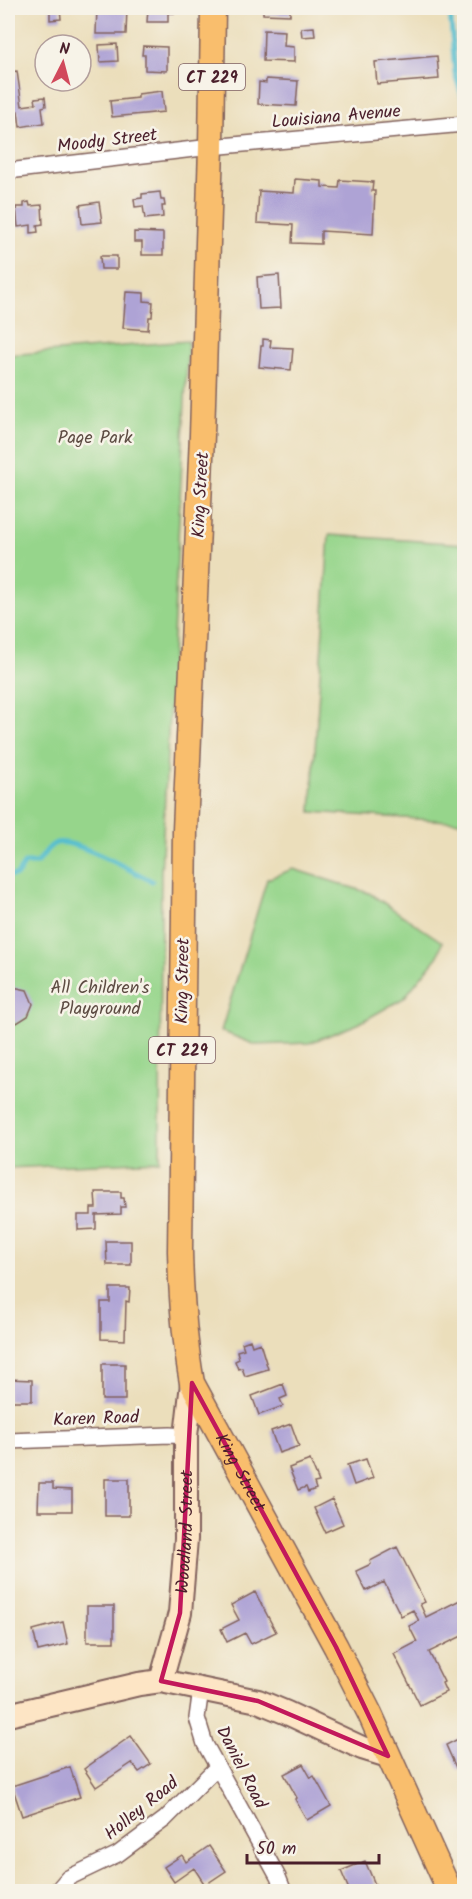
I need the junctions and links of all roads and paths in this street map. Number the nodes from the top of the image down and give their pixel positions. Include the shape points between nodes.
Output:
1 (213, 8) edge
2 (465, 124) edge
3 (211, 147) junction
4 (8, 171) edge
5 (192, 1383) junction
6 (186, 1436) junction
7 (8, 1441) edge
8 (162, 1681) junction
9 (201, 1689) junction
10 (8, 1715) edge
11 (388, 1756) junction
12 (217, 1767) junction
13 (56, 1892) edge
14 (284, 1892) edge
15 (450, 1892) edge

1 - 3 main road, King Street / CT 229
2 - 3 street, Louisiana Avenue
3 - 4 street, Moody Street
3 - 5 main road, King Street / CT 229 via 182,971 181,1303
5 - 6 street, Woodland Street
5 - 11 main road, King Street / CT 229 via 336,1647
6 - 7 street, Karen Road
6 - 8 street, Woodland Street via 186,1539 180,1613
8 - 9 street
8 - 10 street
9 - 11 street via 258,1701
9 - 12 street, Daniel Road via 197,1718
11 - 15 main road, King Street / CT 229
12 - 13 street, Holley Road via 165,1819 118,1854 68,1878
12 - 14 street, Daniel Road

